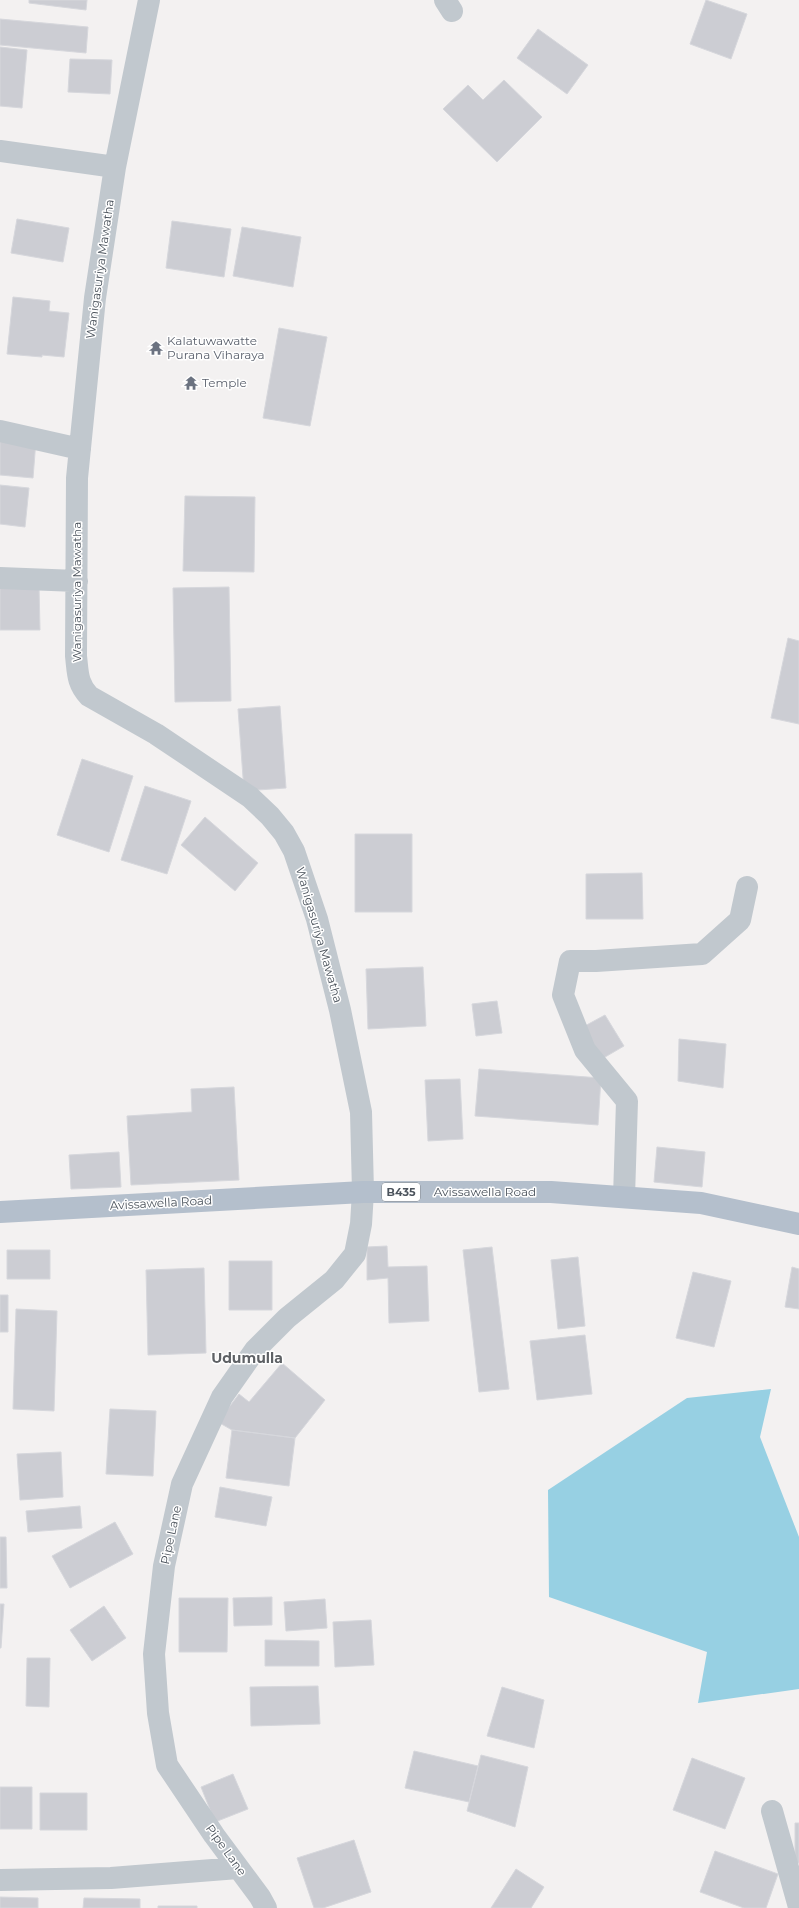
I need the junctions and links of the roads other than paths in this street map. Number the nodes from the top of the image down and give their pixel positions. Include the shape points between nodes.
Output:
1 (149, 0) edge
2 (0, 151) edge
3 (115, 167) junction
4 (0, 431) edge
5 (80, 449) junction
6 (0, 578) edge
7 (77, 581) junction
8 (747, 887) dead end
9 (363, 1192) junction
10 (624, 1197) junction
11 (0, 1212) edge
12 (799, 1224) edge
13 (772, 1811) dead end
14 (238, 1868) junction
15 (0, 1880) edge
16 (799, 1907) edge
17 (266, 1908) edge

1 - 3 street, Wanigasuriya Mawatha
2 - 3 street
3 - 5 street, Wanigasuriya Mawatha via 95,298
4 - 5 street
5 - 7 street, Wanigasuriya Mawatha
6 - 7 street
7 - 9 street, Wanigasuriya Mawatha via 76,656 81,687 89,696 156,734 250,797 284,833 294,851 317,918 361,1112
8 - 10 street via 740,920 702,954 570,962 563,995 585,1050 627,1101
9 - 10 main road, Avissawella Road / B435 via 551,1192
9 - 11 main road, Avissawella Road / B435
9 - 14 street, Pipe Lane via 361,1224 355,1254 334,1280 287,1318 255,1350 222,1397 182,1484 164,1566 154,1654 158,1713 167,1765
10 - 12 main road, Avissawella Road / B435 via 701,1203
13 - 16 street
14 - 15 street via 111,1878
14 - 17 street, Pipe Lane

